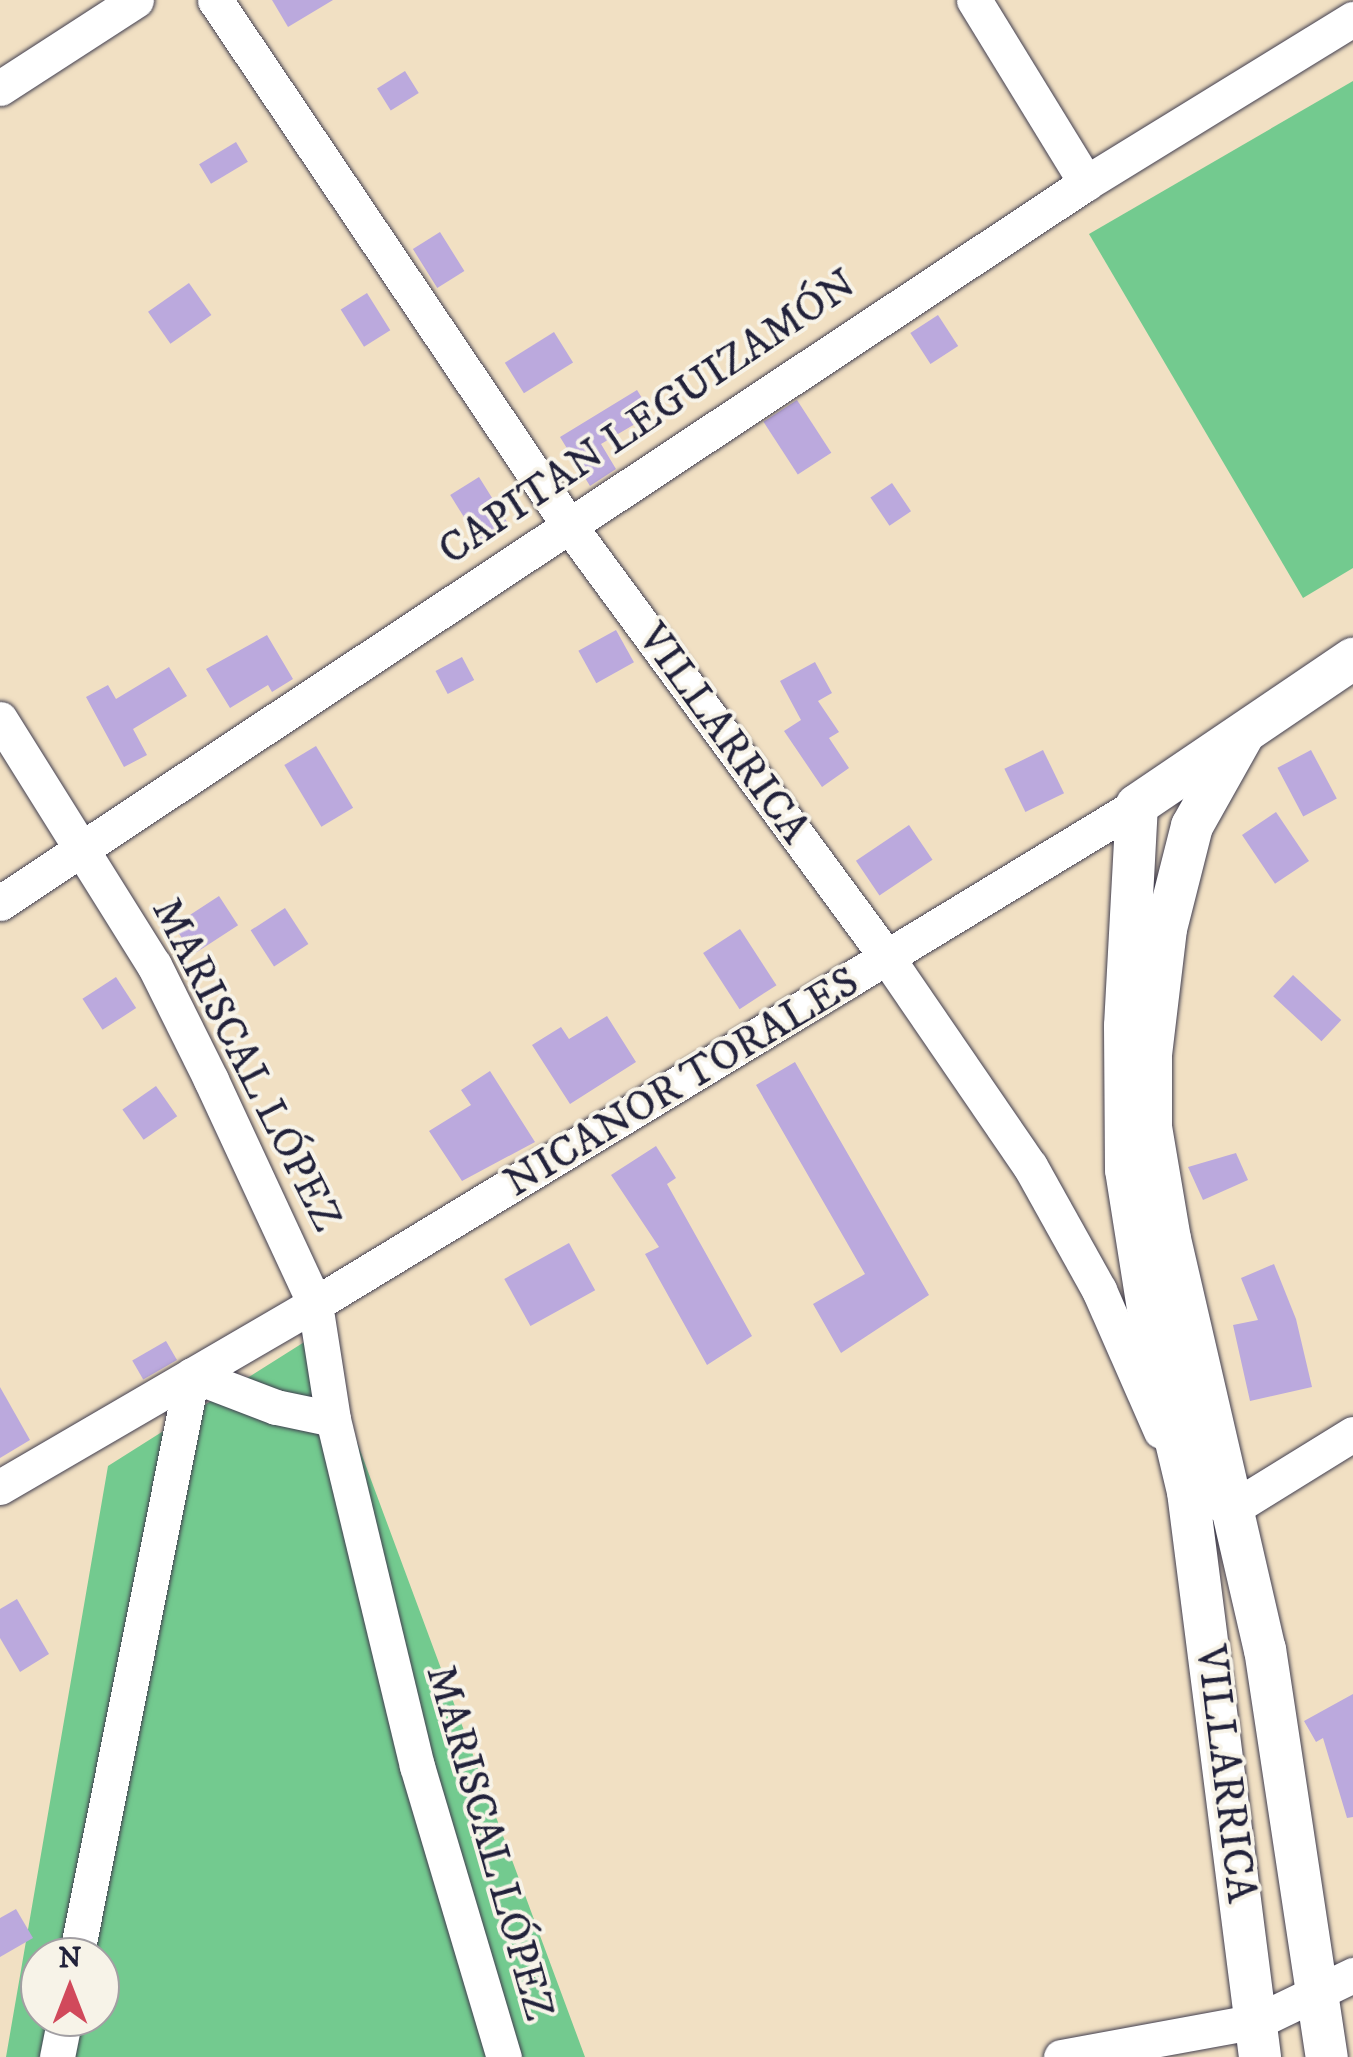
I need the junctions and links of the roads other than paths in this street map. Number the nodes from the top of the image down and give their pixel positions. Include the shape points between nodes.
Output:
1 (136, 0) edge
2 (215, 0) edge
3 (974, 0) edge
4 (1353, 19) edge
5 (0, 88) edge
6 (1086, 183) junction
7 (568, 524) junction
8 (1353, 659) edge
9 (0, 719) edge
10 (1247, 728) junction
11 (1137, 804) junction
12 (81, 851) junction
13 (0, 903) edge
14 (888, 959) junction
15 (315, 1304) junction
16 (192, 1375) junction
17 (334, 1420) junction
18 (1353, 1434) edge
19 (0, 1487) edge
20 (1188, 1492) junction
21 (1233, 1508) junction
22 (80, 1937) edge
23 (1337, 1984) edge
24 (1258, 2039) edge
25 (504, 2057) edge
26 (1060, 2057) edge
27 (1327, 2057) edge

1 - 5 street
2 - 7 street, VILLARRICA
3 - 6 street
4 - 6 street, CAPITAN LEGUIZAMÓN
6 - 7 street, CAPITAN LEGUIZAMÓN
7 - 12 street, CAPITAN LEGUIZAMÓN
7 - 14 street, VILLARRICA
8 - 10 street, NICANOR TORALES
9 - 12 street, MARISCAL LÓPEZ
10 - 11 street, NICANOR TORALES
10 - 21 street, VILLARRICA via 1192,826 1166,929 1152,1055 1156,1164
11 - 14 street, NICANOR TORALES
11 - 20 street, VILLARRICA via 1124,1026 1126,1170 1156,1353
12 - 13 street, CAPITAN LEGUIZAMÓN
12 - 15 street, MARISCAL LÓPEZ via 154,965
14 - 15 street, NICANOR TORALES
14 - 20 street, VILLARRICA via 1068,1230
15 - 16 street, NICANOR TORALES
15 - 17 street, MARISCAL LÓPEZ
16 - 17 street via 276,1408
16 - 19 street, NICANOR TORALES
16 - 22 street
17 - 25 street, MARISCAL LÓPEZ via 417,1766
18 - 21 street
20 - 21 street
20 - 24 street, VILLARRICA
21 - 23 street, VILLARRICA
23 - 24 street
23 - 27 street, VILLARRICA
24 - 26 street

